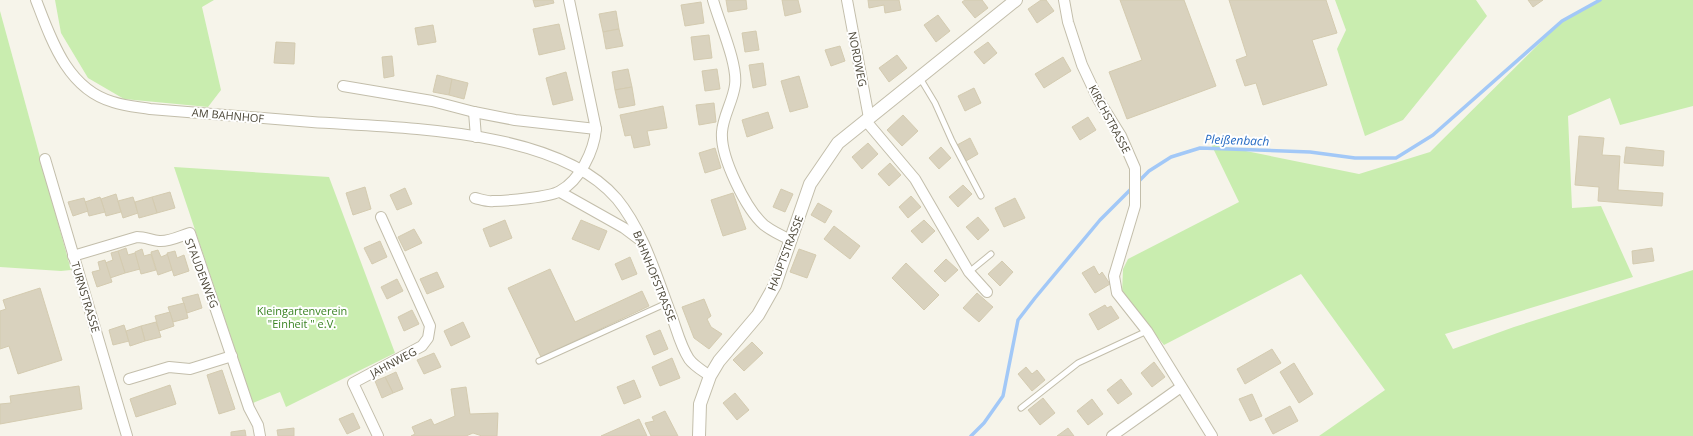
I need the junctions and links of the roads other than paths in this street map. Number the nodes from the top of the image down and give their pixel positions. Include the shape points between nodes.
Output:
1 (36, 0) edge
2 (569, 0) edge
3 (713, 0) edge
4 (847, 0) edge
5 (1016, 0) edge
6 (1064, 0) edge
7 (920, 77) junction
8 (343, 86) dead end
9 (474, 112) junction
10 (868, 119) junction
11 (596, 129) junction
12 (476, 137) junction
13 (45, 159) dead end
14 (581, 169) junction
15 (560, 192) junction
16 (981, 196) dead end
17 (474, 198) dead end
18 (381, 217) dead end
19 (791, 240) junction
20 (642, 241) junction
21 (991, 254) dead end
22 (73, 256) junction
23 (969, 272) junction
24 (987, 292) dead end
25 (667, 303) junction
26 (1148, 331) junction
27 (232, 356) junction
28 (539, 361) dead end
29 (710, 376) junction
30 (129, 379) dead end
31 (1181, 386) junction
32 (1021, 408) dead end
33 (260, 435) edge
34 (127, 436) edge
35 (378, 436) edge
36 (699, 436) edge
37 (1112, 436) edge
38 (1212, 436) edge

1 - 12 street, AM BAHNHOF via 54,45 68,68 86,88 112,102 150,109 416,129
2 - 11 street
3 - 19 street via 733,65 735,85 722,131 730,167 749,208 765,226
4 - 10 street, NORDWEG
5 - 7 street, HAUPTSTRASSE
6 - 26 street, KIRCHSTRASSE via 1068,22 1082,65 1098,99 1121,136 1135,168 1135,206 1114,276 1117,293
7 - 10 street, HAUPTSTRASSE
7 - 16 lane
8 - 9 street via 432,101
9 - 11 street via 515,120
9 - 12 street
10 - 19 street, HAUPTSTRASSE via 838,143 810,184
10 - 23 street via 916,179
11 - 14 street via 590,153
12 - 14 street, AM BAHNHOF via 558,158
13 - 22 street, TURNSTRASSE
14 - 15 street
14 - 20 street, BAHNHOFSTRASSE via 596,178 617,199
15 - 17 street via 491,201
15 - 20 street
18 - 35 street, JAHNWEG via 430,326 428,338 422,346 353,383
19 - 29 street, HAUPTSTRASSE via 775,285 758,316 719,361
20 - 25 street, BAHNHOFSTRASSE
21 - 23 lane
22 - 27 street, STAUDENWEG via 137,237 164,241 190,233
22 - 34 street, TURNSTRASSE
23 - 24 street
25 - 28 lane
25 - 29 street, BAHNHOFSTRASSE via 689,359
26 - 31 street, KIRCHSTRASSE
26 - 32 lane via 1078,363
27 - 30 street via 190,369 169,367
27 - 33 street, STAUDENWEG via 248,408
29 - 36 street, HAUPTSTRASSE via 700,404
31 - 37 street
31 - 38 street, KIRCHSTRASSE

